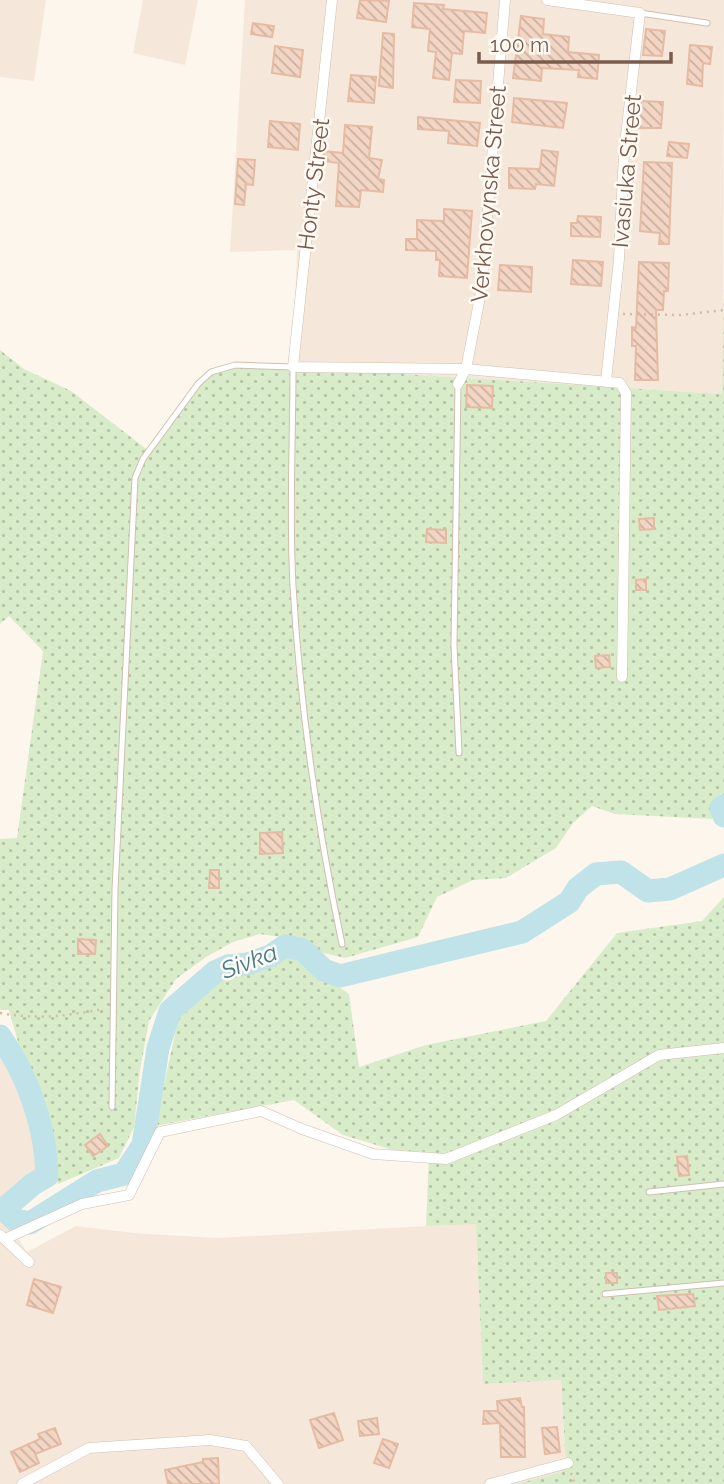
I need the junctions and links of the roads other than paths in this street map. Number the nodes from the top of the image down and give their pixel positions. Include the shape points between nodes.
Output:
1 (332, 0) edge
2 (505, 0) edge
3 (547, 0) edge
4 (640, 13) junction
5 (707, 23) dead end
6 (293, 367) junction
7 (466, 369) junction
8 (606, 381) junction
9 (458, 384) joint
10 (622, 677) dead end
11 (458, 753) dead end
12 (342, 944) dead end
13 (724, 1048) edge
14 (112, 1107) dead end
15 (724, 1184) edge
16 (649, 1192) dead end
17 (2, 1236) edge
18 (29, 1262) dead end
19 (724, 1283) edge
20 (605, 1294) dead end
21 (568, 1463) dead end
22 (22, 1484) edge
23 (278, 1484) edge
24 (490, 1484) edge

1 - 6 street, Honty Street
2 - 7 street, Verkhovynska Street via 481,292
3 - 4 street
4 - 5 lane
4 - 8 street, Ivasiuka Street
6 - 7 street
6 - 12 lane via 293,583 299,675 318,827
6 - 14 lane via 235,365 211,372 143,458 135,478 115,890
7 - 8 street
7 - 9 street, Verkhovynska Street
8 - 10 street via 620,383 626,393
9 - 11 lane via 454,645
13 - 17 street via 659,1055 556,1115 446,1159 373,1154 261,1111 160,1132 130,1195 82,1205
15 - 16 lane
17 - 18 street
19 - 20 lane
21 - 24 street
22 - 23 street via 89,1448 210,1440 246,1446

